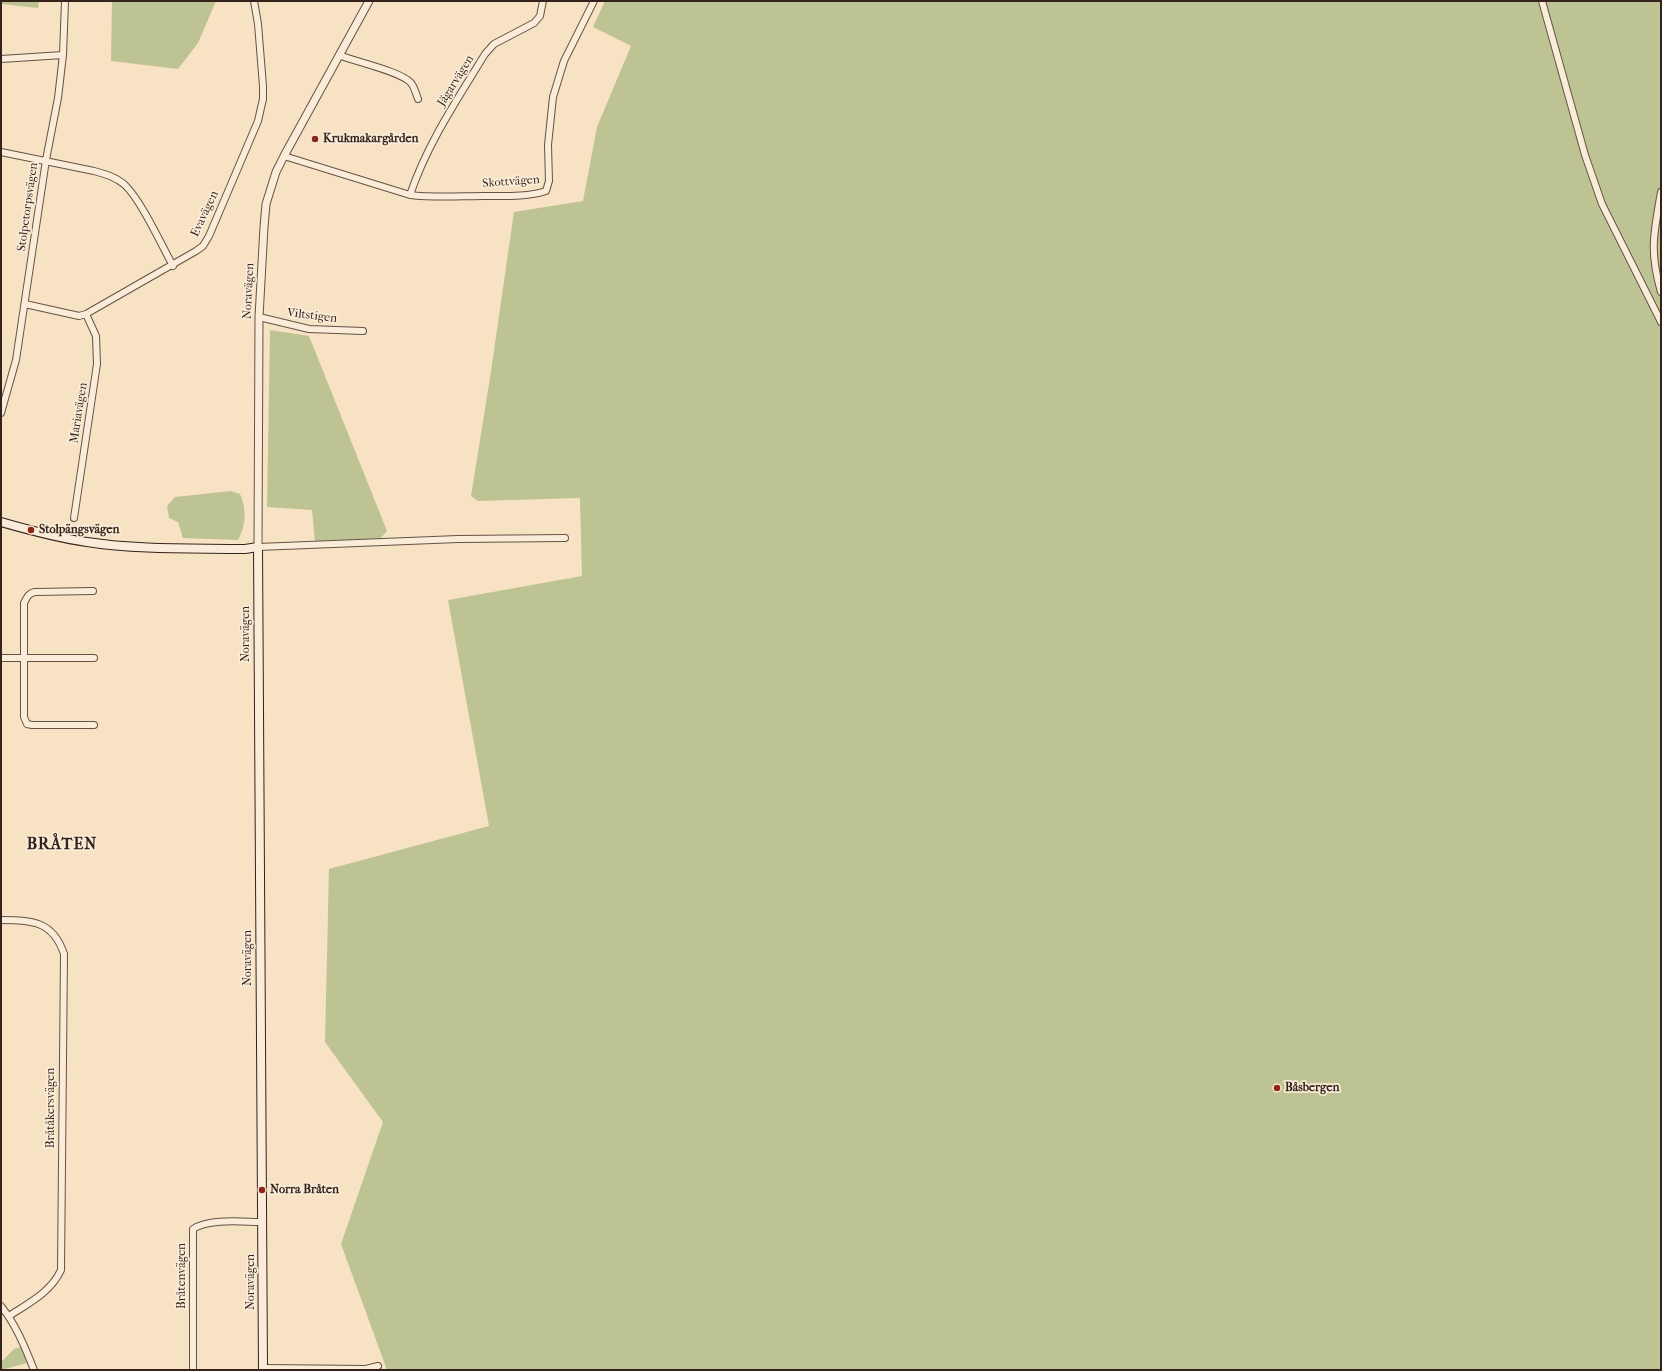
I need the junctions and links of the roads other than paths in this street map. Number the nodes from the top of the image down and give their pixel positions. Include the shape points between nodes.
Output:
1 (65, 1) edge
2 (254, 1) edge
3 (369, 1) edge
4 (543, 1) edge
5 (594, 1) edge
6 (1542, 1) edge
7 (63, 55) junction
8 (339, 55) junction
9 (1, 59) edge
10 (418, 99) dead end
11 (1, 152) edge
12 (284, 156) junction
13 (46, 160) junction
14 (1661, 192) edge
15 (410, 195) junction
16 (173, 266) junction
17 (1661, 292) edge
18 (25, 304) junction
19 (86, 314) junction
20 (259, 317) junction
21 (1661, 322) edge
22 (363, 331) dead end
23 (1, 413) edge
24 (74, 518) dead end
25 (1, 522) edge
26 (564, 538) dead end
27 (258, 546) junction
28 (93, 591) dead end
29 (24, 657) junction
30 (1, 658) edge
31 (94, 658) dead end
32 (94, 725) dead end
33 (1, 920) edge
34 (262, 1222) junction
35 (1, 1306) edge
36 (9, 1316) junction
37 (378, 1366) dead end
38 (263, 1369) edge
39 (34, 1370) edge
40 (193, 1370) edge

1 - 7 street, Stolpetorpsvägen
2 - 16 street, Evavägen via 264,99 258,121 209,236 203,246
3 - 8 street, Noravägen
4 - 15 street, Jägarvägen via 540,16 534,23 494,44 485,54 433,140
5 - 15 street, Skottvägen via 564,61 553,97 548,145 549,182 546,191 501,196
6 - 21 street via 1585,155 1602,204
7 - 9 street
7 - 13 street, Stolpetorpsvägen
8 - 10 street via 391,72 411,82
8 - 12 street, Noravägen
11 - 13 street
12 - 15 street, Skottvägen
12 - 20 street, Noravägen via 266,204
13 - 16 street via 108,174 124,184 139,205
13 - 18 street, Stolpetorpsvägen
14 - 17 street via 1653,231 1656,272
16 - 19 street, Evavägen
18 - 19 street via 79,316
18 - 23 street, Stolpetorpsvägen via 16,360
19 - 24 street, Mariavägen via 96,336 97,364
20 - 22 street, Viltstigen via 310,329
20 - 27 street, Noravägen
25 - 27 main road via 103,544 245,549
26 - 27 street
27 - 34 main road, Noravägen
28 - 29 street via 31,593 24,602
29 - 30 street
29 - 31 street
29 - 32 street via 24,717 27,724
33 - 36 street, Bråtåkersvägen via 33,922 47,927 61,944 64,954 61,1270 51,1287
34 - 38 main road, Noravägen
34 - 40 street, Bråtenvägen via 209,1223 193,1228
35 - 36 street
36 - 39 street
37 - 38 street via 366,1369

